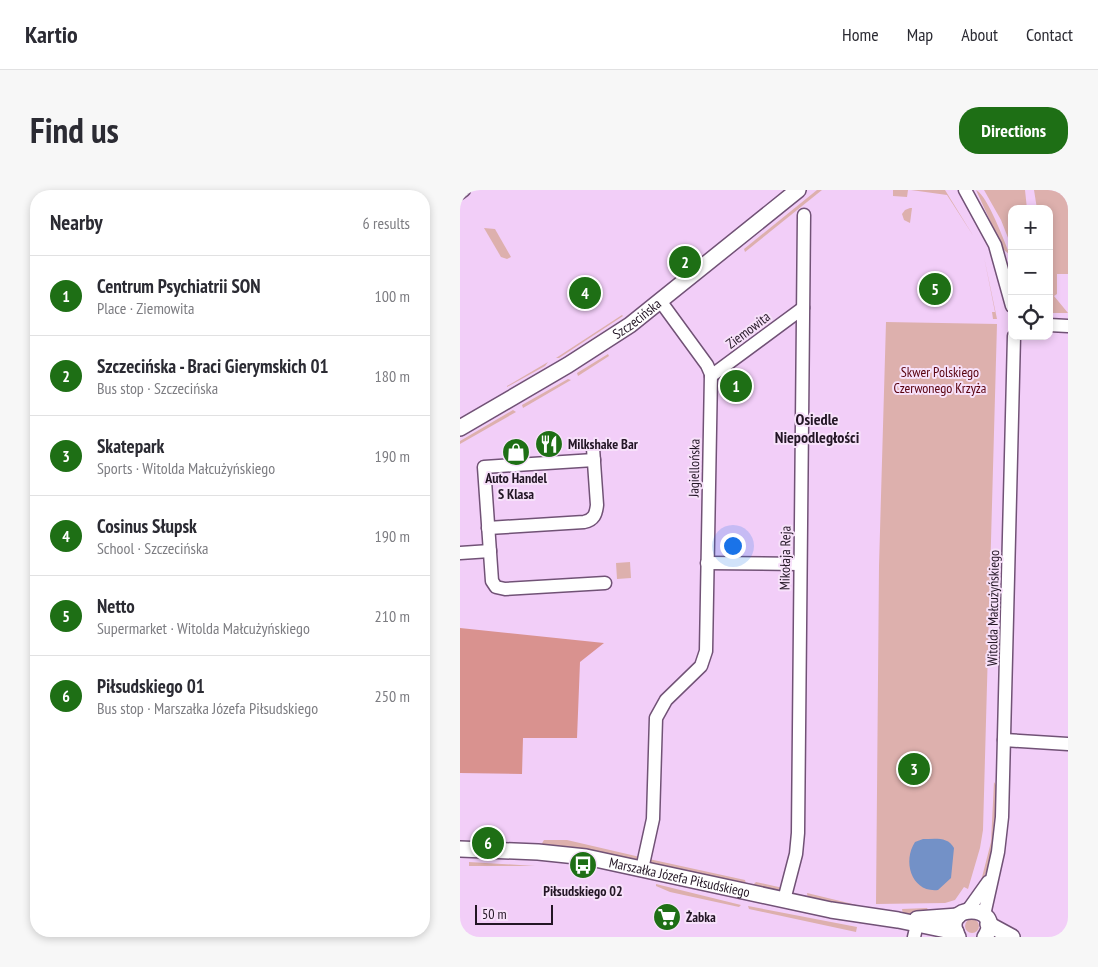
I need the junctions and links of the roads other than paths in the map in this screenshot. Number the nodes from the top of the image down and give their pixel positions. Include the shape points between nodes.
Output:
1 (464, 190) edge
2 (798, 190) edge
3 (965, 190) edge
4 (460, 192) edge
5 (804, 215) dead end
6 (1009, 295) edge
7 (661, 302) junction
8 (803, 308) junction
9 (1053, 325) edge
10 (1068, 326) edge
11 (1014, 340) edge
12 (711, 376) junction
13 (460, 428) edge
14 (488, 528) junction
15 (490, 550) junction
16 (460, 553) edge
17 (707, 563) junction
18 (800, 564) junction
19 (606, 583) dead end
20 (1004, 740) junction
21 (1068, 744) edge
22 (460, 849) edge
23 (642, 869) junction
24 (991, 878) junction
25 (784, 900) junction
26 (963, 913) junction
27 (898, 920) junction
28 (986, 926) edge
29 (916, 930) edge
30 (957, 935) edge
31 (1012, 937) edge

1 - 4 street
2 - 7 street, Szczecińska
3 - 6 street via 995,245
5 - 8 street, Mikołaja Reja
7 - 12 street via 709,368
7 - 13 street, Szczecińska via 604,342
8 - 12 street, Ziemowita
8 - 18 street, Mikołaja Reja
9 - 10 street
11 - 20 street, Witolda Małcużyńskiego
12 - 17 street, Jagiellońska
14 - 14 street via 484,467 594,454 597,504 592,519
14 - 15 street
15 - 16 street
15 - 19 street via 492,581 500,588
17 - 18 street
17 - 23 street, Jagiellońska via 706,651 702,666 666,700 655,723 653,819
18 - 25 street, Mikołaja Reja via 798,842
20 - 21 street
20 - 24 street, Witolda Małcużyńskiego via 1001,836
22 - 23 street, Marszałka Józefa Piłsudskiego via 568,854
23 - 25 street, Marszałka Józefa Piłsudskiego
24 - 26 street, Witolda Małcużyńskiego
24 - 28 street, Witolda Małcużyńskiego
25 - 27 street, Marszałka Józefa Piłsudskiego
26 - 27 street, Marszałka Józefa Piłsudskiego
26 - 28 street via 974,910
26 - 30 street via 955,924
27 - 29 street, Marszałka Józefa Piłsudskiego
28 - 31 street
29 - 30 street, Marszałka Józefa Piłsudskiego

